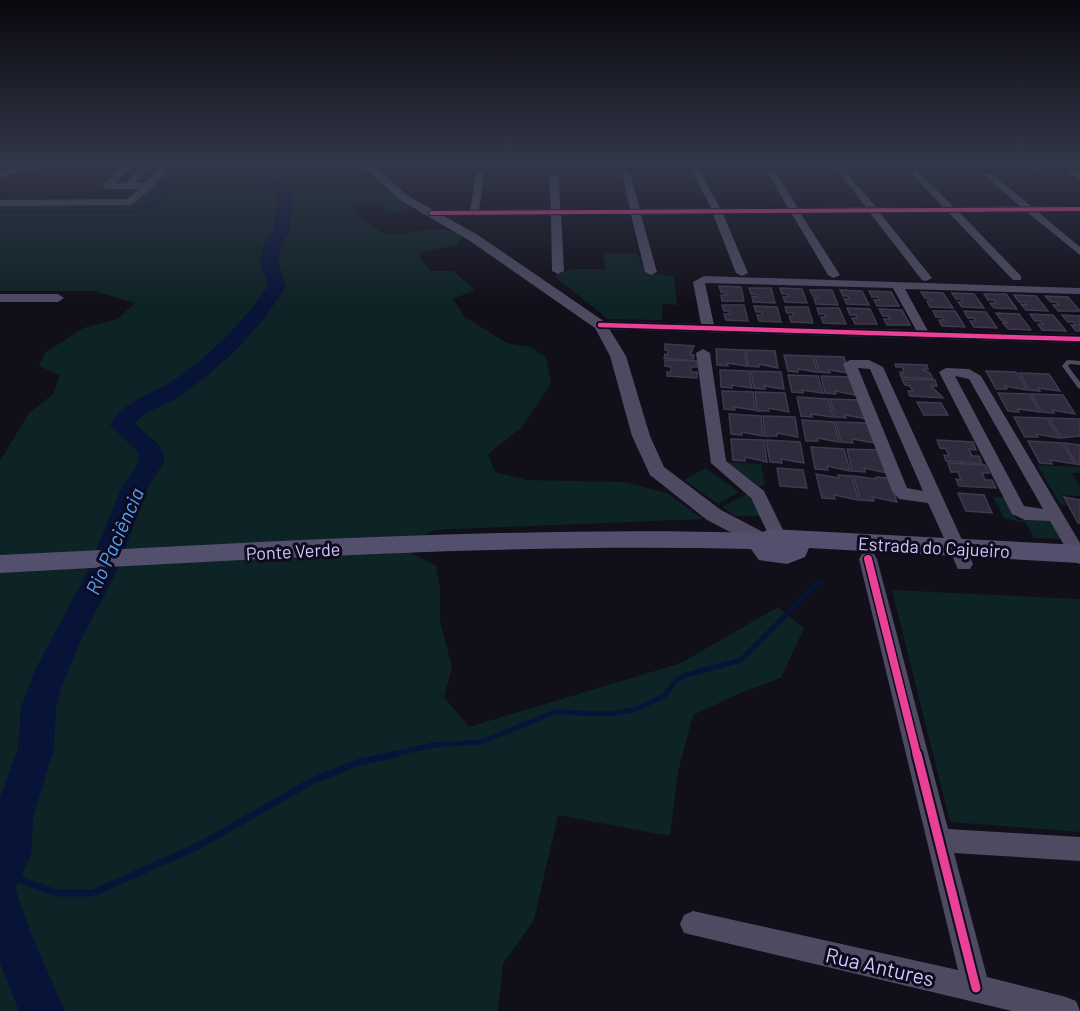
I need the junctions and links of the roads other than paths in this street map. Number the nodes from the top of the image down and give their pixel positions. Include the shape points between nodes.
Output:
1 (425, 210) edge
2 (780, 210) edge
3 (794, 210) edge
4 (874, 210) edge
5 (952, 210) edge
6 (1031, 210) edge
7 (717, 211) junction
8 (555, 212) junction
9 (636, 212) junction
10 (430, 213) junction
11 (474, 213) joint
12 (1080, 252) edge
13 (558, 271) dead end
14 (651, 272) dead end
15 (742, 273) dead end
16 (834, 275) dead end
17 (926, 278) dead end
18 (1017, 278) dead end
19 (896, 284) junction
20 (1080, 291) edge
21 (0, 298) edge
22 (58, 298) dead end
23 (600, 325) junction
24 (708, 328) junction
25 (924, 334) junction
26 (1080, 339) edge
27 (703, 353) dead end
28 (1080, 363) edge
29 (1080, 387) edge
30 (936, 498) junction
31 (1054, 515) junction
32 (775, 543) junction
33 (961, 556) junction
34 (868, 559) junction
35 (1079, 559) edge
36 (0, 564) edge
37 (938, 840) junction
38 (1080, 849) edge
39 (693, 924) dead end
40 (976, 988) junction
41 (1066, 1011) edge

1 - 10 street, Estrada do Cajueiro
2 - 7 street
3 - 16 street
4 - 17 street
5 - 18 street
6 - 12 street
7 - 9 street
7 - 15 street
8 - 9 street
8 - 11 street
8 - 13 street
9 - 14 street
10 - 11 street
10 - 23 street, Estrada do Cajueiro via 474,238
19 - 20 street
19 - 24 street via 702,279 699,282
19 - 25 street
21 - 22 street
23 - 24 street
23 - 32 street, Estrada do Cajueiro via 613,342 650,462 668,481 714,514
24 - 25 street
25 - 26 street
27 - 32 street via 719,463 758,495
28 - 29 lane via 1068,362 1065,366
30 - 30 street via 876,368 850,364 900,491
30 - 33 street
31 - 31 street via 974,376 946,372 1018,510
31 - 35 street
32 - 33 main road, Estrada do Cajueiro
32 - 34 main road, Estrada do Cajueiro
32 - 36 main road, Ponte Verde via 500,541
33 - 34 main road, Estrada do Cajueiro
33 - 35 main road, Estrada do Cajueiro
34 - 37 street
37 - 38 street
37 - 40 street
39 - 40 street, Rua Antures
40 - 41 street, Rua Antures

